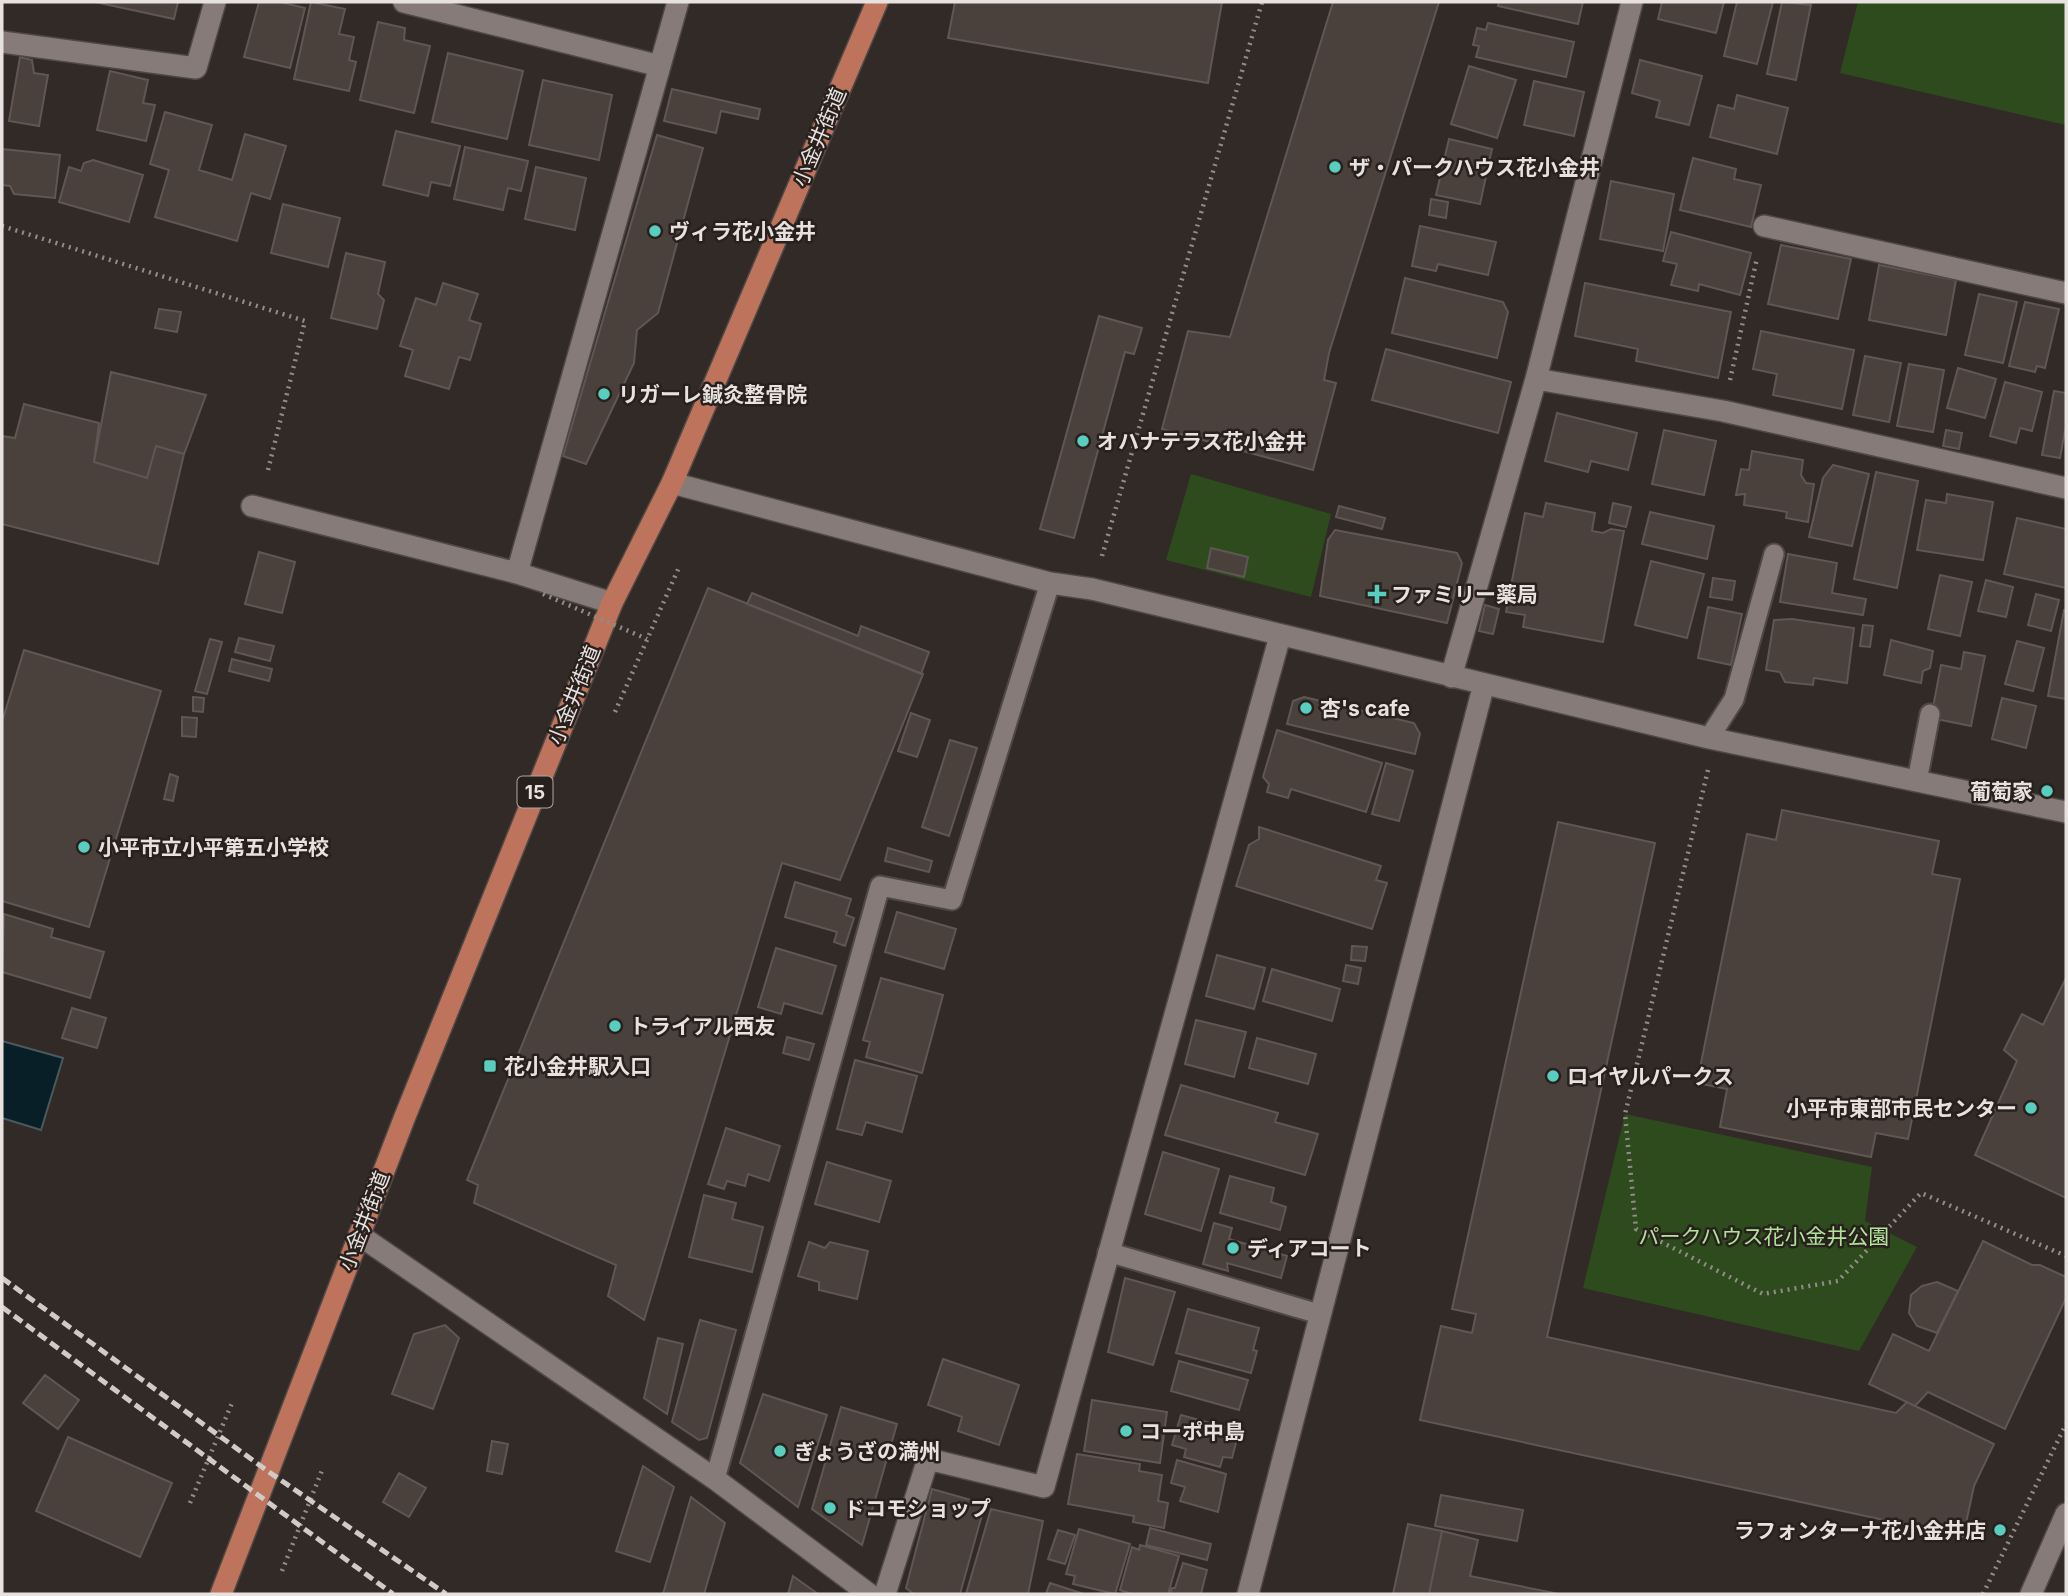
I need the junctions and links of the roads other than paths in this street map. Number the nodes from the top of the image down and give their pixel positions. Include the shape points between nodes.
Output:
1 (215, 2) edge
2 (404, 2) edge
3 (678, 2) edge
4 (877, 2) edge
5 (1632, 2) edge
6 (2, 42) edge
7 (660, 66) junction
8 (1764, 226) road end
9 (2066, 293) edge
10 (1536, 379) junction
11 (672, 483) junction
12 (2066, 488) edge
13 (253, 506) dead end
14 (1774, 554) dead end
15 (517, 573) junction
16 (1050, 583) junction
17 (611, 603) junction
18 (1279, 636) junction
19 (1451, 677) junction
20 (1484, 684) junction
21 (1930, 714) dead end
22 (1713, 738) junction
23 (1917, 781) junction
24 (2066, 812) edge
25 (359, 1235) junction
26 (1108, 1252) junction
27 (1320, 1314) junction
28 (715, 1479) junction
29 (2066, 1514) edge
30 (221, 1594) edge
31 (869, 1594) edge
32 (885, 1594) edge
33 (1248, 1594) edge
34 (2031, 1594) edge

1 - 6 street via 196,68
2 - 7 street
3 - 7 street
4 - 11 main road, 小金井街道 / 15
5 - 10 street
7 - 15 street
8 - 9 street
10 - 12 street via 1723,411
10 - 19 street
11 - 16 street
11 - 17 main road, 小金井街道 / 15
13 - 15 street
14 - 22 lane via 1734,699
15 - 17 street
16 - 18 street via 1092,589
16 - 28 lane via 952,900 880,886
17 - 25 main road, 小金井街道 / 15
18 - 19 street
18 - 26 street
19 - 20 street
20 - 22 street
20 - 27 street
21 - 23 lane
22 - 23 street
23 - 24 street
25 - 28 street
25 - 30 main road, 小金井街道 / 15
26 - 27 lane
26 - 32 street via 1044,1487 928,1459
27 - 33 street
28 - 31 street
29 - 34 street

